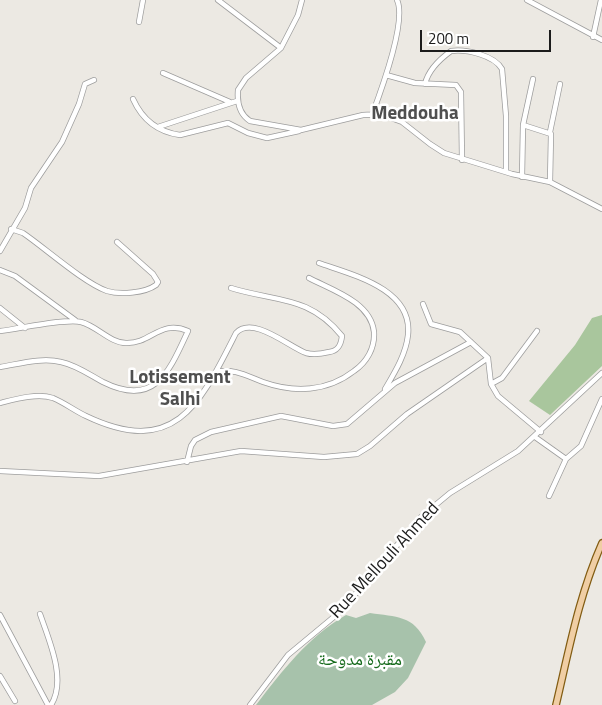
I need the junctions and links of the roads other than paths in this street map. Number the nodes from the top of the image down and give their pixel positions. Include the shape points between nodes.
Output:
1 (143, 0) edge
2 (218, 0) edge
3 (302, 0) edge
4 (397, 0) edge
5 (527, 0) edge
6 (601, 0) edge
7 (139, 22) dead end
8 (593, 37) junction
9 (602, 40) edge
10 (281, 48) junction
11 (163, 73) dead end
12 (386, 75) junction
13 (533, 79) dead end
14 (94, 80) dead end
15 (425, 84) junction
16 (560, 84) dead end
17 (133, 99) dead end
18 (237, 101) junction
19 (230, 102) junction
20 (372, 115) junction
21 (523, 125) junction
22 (156, 127) junction
23 (301, 130) junction
24 (550, 132) junction
25 (462, 160) junction
26 (506, 172) junction
27 (522, 176) junction
28 (550, 182) junction
29 (602, 209) edge
30 (12, 229) junction
31 (117, 242) dead end
32 (0, 251) edge
33 (319, 263) dead end
34 (0, 270) edge
35 (309, 278) dead end
36 (231, 288) dead end
37 (423, 304) dead end
38 (0, 308) edge
39 (76, 321) junction
40 (25, 328) junction
41 (0, 331) edge
42 (537, 332) dead end
43 (471, 342) junction
44 (488, 358) junction
45 (0, 367) edge
46 (216, 372) junction
47 (602, 373) edge
48 (491, 384) junction
49 (384, 392) junction
50 (602, 399) edge
51 (0, 403) edge
52 (541, 432) junction
53 (535, 436) junction
54 (566, 459) junction
55 (186, 462) junction
56 (0, 471) edge
57 (549, 496) dead end
58 (602, 543) edge
59 (40, 614) dead end
60 (0, 615) edge
61 (0, 676) edge
62 (15, 701) dead end
63 (50, 705) edge
64 (250, 705) edge
65 (556, 705) edge

1 - 7 street
2 - 10 street
3 - 10 street
4 - 12 street via 400,15
5 - 8 street
6 - 8 street
8 - 9 street
10 - 18 street via 240,84
11 - 19 street
12 - 15 street
12 - 20 street
13 - 21 street
14 - 30 street via 85,84 62,142 31,188 25,208
15 - 25 street via 456,85 461,92
15 - 26 street via 428,75 452,51 479,54 500,64 506,116
16 - 24 street
17 - 22 street via 140,112
18 - 19 street
18 - 23 street via 250,122
19 - 22 street
20 - 23 street
20 - 25 street via 380,114 402,122 430,144
21 - 24 street
21 - 27 street
22 - 23 street via 180,135 228,123 267,138
24 - 28 street
25 - 26 street
26 - 27 street
27 - 28 street
28 - 29 street
30 - 31 street via 23,233 93,284 108,291 128,293 156,285 153,274
30 - 32 street
33 - 49 street via 390,294 403,308 408,335 398,366
34 - 39 street via 15,276
35 - 46 street via 357,304 371,320 374,336 364,364 352,374 328,385 304,390 280,388 230,370
36 - 46 street via 298,303 313,310 342,336 334,352 313,354 297,349 268,332 242,328 236,333
37 - 43 street via 431,324 460,332
38 - 40 street
39 - 40 street
39 - 45 street via 124,343 172,326 188,331 170,369 157,383 143,391 129,391 110,385 58,361
40 - 41 street
42 - 48 street via 502,378
43 - 44 street
43 - 49 street
44 - 48 street
44 - 55 street via 407,414 358,454 324,457 240,451
46 - 51 street via 192,408 170,424 151,431 134,431 100,422 46,397
47 - 52 street, Rue Mellouli Ahmed
48 - 52 street via 498,396
49 - 55 street via 352,421 340,427 281,416 211,432 191,446
50 - 54 street via 581,446
52 - 53 street, Rue Mellouli Ahmed
53 - 54 street
53 - 64 street, Rue Mellouli Ahmed via 498,466 450,493 422,517 341,611 288,655
54 - 57 street
55 - 56 street via 100,476
58 - 65 main road via 578,606
59 - 63 street via 57,674 58,689
60 - 63 street
61 - 62 street

